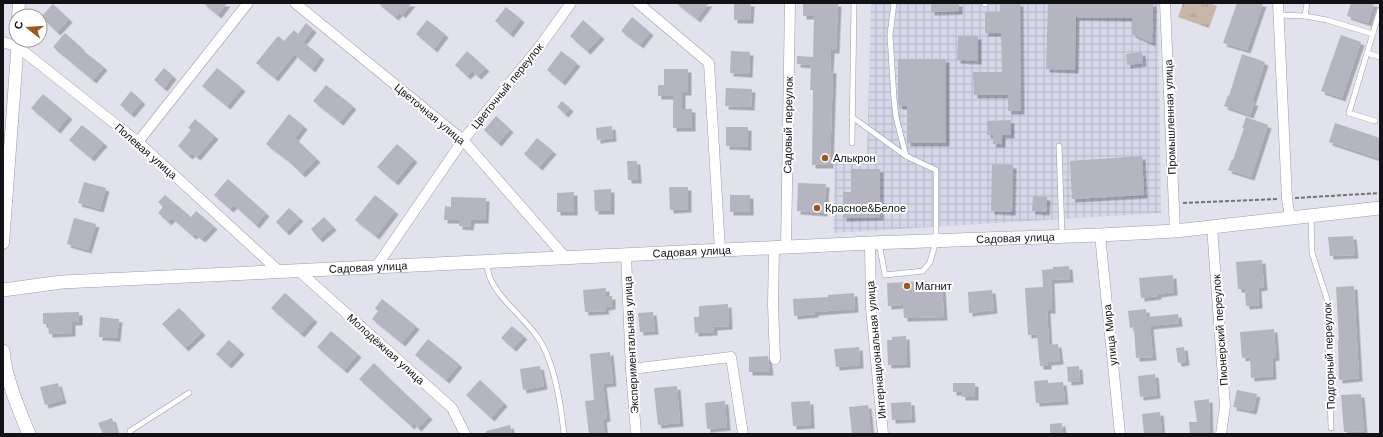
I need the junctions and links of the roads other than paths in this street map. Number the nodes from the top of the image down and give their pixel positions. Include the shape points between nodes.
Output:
1 (248, 3) edge
2 (295, 3) edge
3 (571, 3) edge
4 (638, 3) edge
5 (790, 3) edge
6 (854, 3) edge
7 (894, 3) edge
8 (1165, 3) edge
9 (1278, 3) edge
10 (1308, 3) edge
11 (1380, 10) edge
12 (1279, 15) junction
13 (1305, 16) junction
14 (1373, 34) junction
15 (18, 48) edge
16 (24, 48) edge
17 (1367, 53) junction
18 (1380, 57) edge
19 (852, 117) junction
20 (1375, 122) dead end
21 (463, 140) junction
22 (138, 142) junction
23 (852, 143) dead end
24 (1059, 146) dead end
25 (906, 156) junction
26 (1380, 208) edge
27 (1311, 215) junction
28 (1290, 217) junction
29 (1212, 226) junction
30 (1175, 230) junction
31 (1100, 235) junction
32 (1062, 237) junction
33 (936, 240) junction
34 (3, 243) edge
35 (874, 243) junction
36 (780, 247) junction
37 (720, 250) junction
38 (626, 255) junction
39 (566, 258) junction
40 (487, 262) junction
41 (376, 268) junction
42 (299, 271) junction
43 (280, 272) junction
44 (3, 290) edge
45 (3, 351) edge
46 (775, 359) dead end
47 (630, 369) junction
48 (189, 394) dead end
49 (1331, 428) dead end
50 (29, 434) edge
51 (130, 434) edge
52 (465, 434) edge
53 (564, 434) edge
54 (636, 434) edge
55 (743, 434) edge
56 (883, 434) edge
57 (1120, 434) edge
58 (1222, 434) edge

1 - 22 street
2 - 21 street, Цветочная улица
3 - 21 street, Цветочный переулок via 540,46
4 - 37 street via 709,62
5 - 36 street, Садовый переулок
6 - 19 lane
7 - 25 lane via 890,35 894,99
8 - 30 street, Промышленная улица
9 - 12 street
10 - 13 lane
11 - 14 lane
12 - 13 lane
12 - 28 street via 1287,199
13 - 14 lane
14 - 17 lane
15 - 34 street
16 - 22 street, Полевая улица
17 - 18 lane
17 - 20 lane via 1349,113
19 - 23 lane
19 - 25 lane
21 - 39 street, Цветочная улица
21 - 41 street, Цветочный переулок
22 - 43 street, Полевая улица
24 - 32 lane
25 - 33 lane via 936,170
26 - 27 main road, Садовая улица
27 - 28 main road, Садовая улица
27 - 49 lane, Подгорный переулок via 1312,253 1327,298
28 - 29 main road, Садовая улица
29 - 30 main road, Садовая улица
29 - 58 street, Пионерский переулок via 1225,406
30 - 31 main road, Садовая улица
31 - 32 main road, Садовая улица
31 - 57 street, улица Мира
32 - 33 main road, Садовая улица
33 - 35 main road, Садовая улица
33 - 35 lane via 930,262 923,271 885,275
35 - 36 main road, Садовая улица
35 - 56 street, Интернациональная улица via 871,308
36 - 37 main road, Садовая улица
36 - 46 street, Садовый переулок via 773,305
37 - 38 main road, Садовая улица
38 - 39 main road, Садовая улица
38 - 47 street, Экспериментальная улица
39 - 40 main road, Садовая улица
40 - 41 main road, Садовая улица
40 - 53 lane via 490,278 546,351 562,414
41 - 42 main road, Садовая улица
42 - 43 main road, Садовая улица
42 - 52 street, Молодёжная улица via 452,408
43 - 44 main road, Садовая улица via 62,282
45 - 50 main road via 4,363
47 - 54 street, Экспериментальная улица
47 - 55 street via 731,357
48 - 51 lane via 130,431

